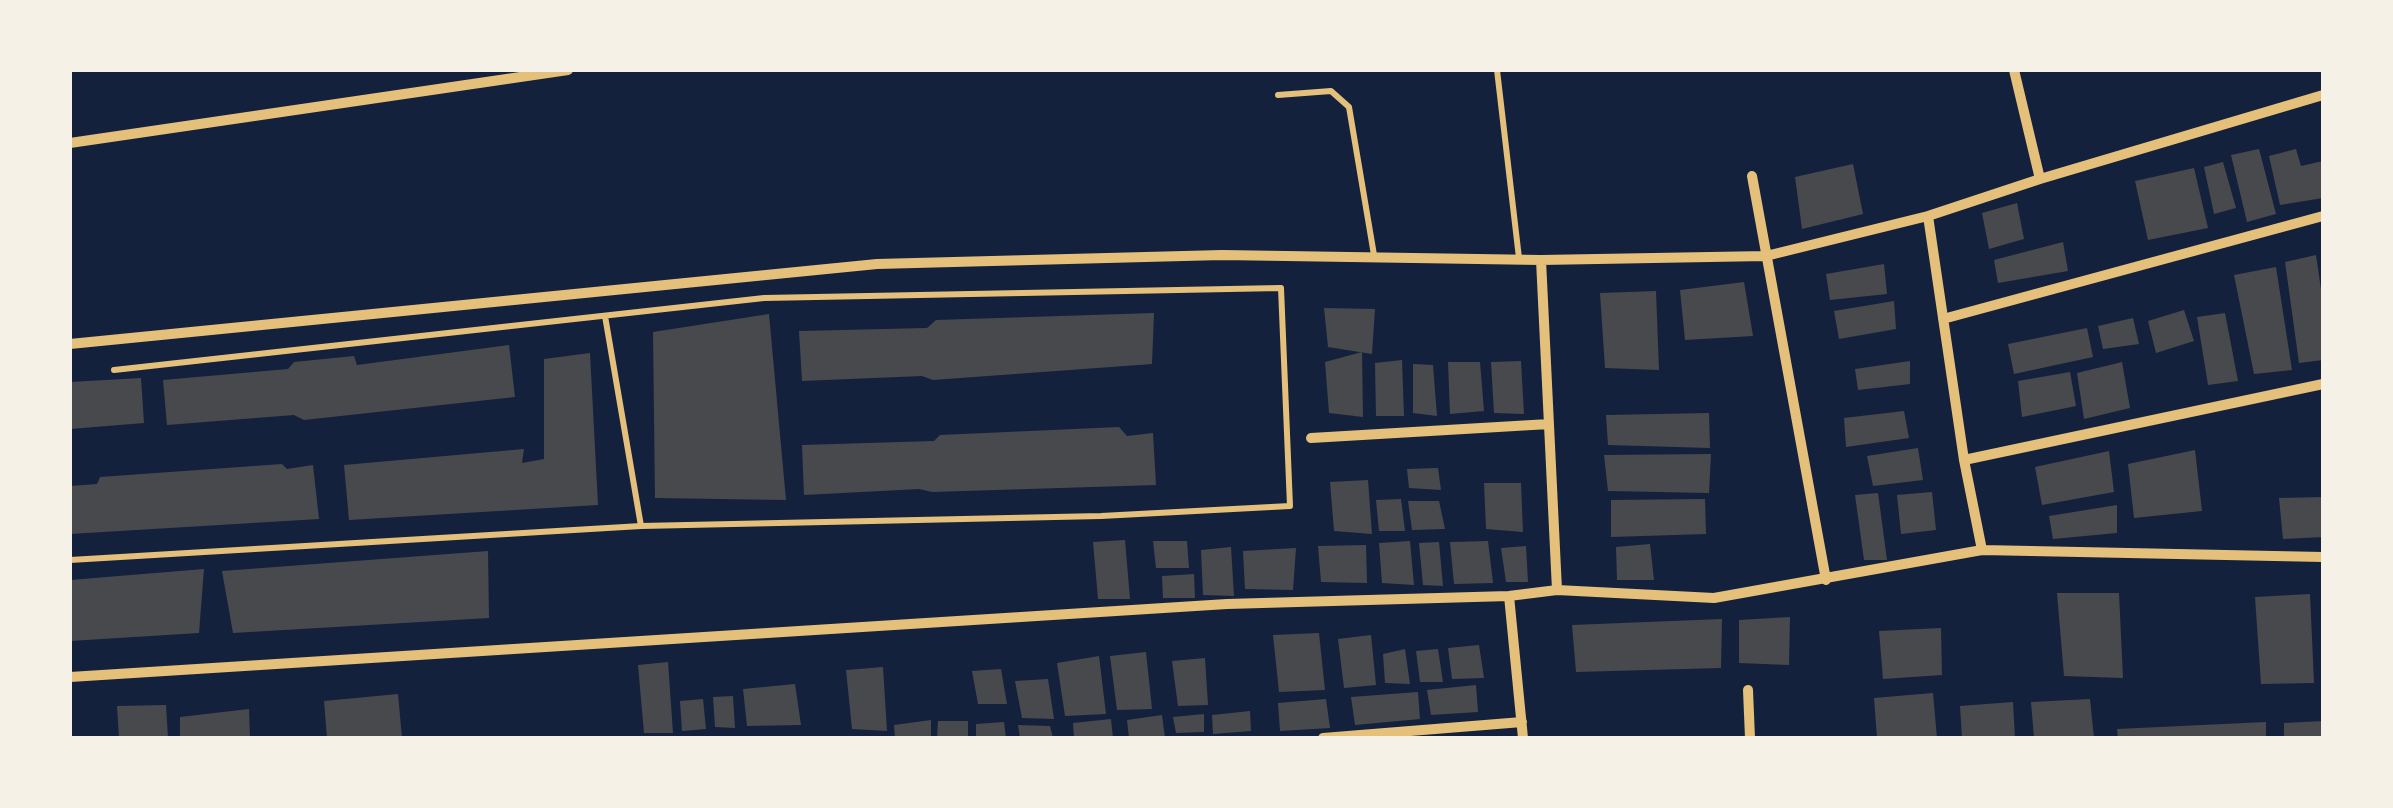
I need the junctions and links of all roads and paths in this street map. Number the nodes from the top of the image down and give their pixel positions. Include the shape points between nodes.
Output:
1 (568, 70) edge
2 (1497, 70) edge
3 (2014, 70) edge
4 (2323, 94) edge
5 (1278, 95) dead end
6 (70, 142) edge
7 (1752, 176) dead end
8 (2040, 179) junction
9 (1928, 216) junction
10 (2323, 216) edge
11 (1374, 256) junction
12 (1766, 256) junction
13 (1519, 258) junction
14 (1541, 260) junction
15 (605, 316) junction
16 (1943, 319) junction
17 (70, 344) edge
18 (114, 370) dead end
19 (2323, 384) edge
20 (1549, 424) junction
21 (1311, 438) dead end
22 (1964, 460) junction
23 (640, 526) junction
24 (1982, 550) junction
25 (2323, 557) edge
26 (70, 560) edge
27 (1826, 580) junction
28 (1557, 590) junction
29 (1510, 596) junction
30 (70, 677) edge
31 (1748, 690) dead end
32 (1522, 722) junction
33 (1324, 738) edge
34 (1524, 738) edge
35 (1750, 738) edge

1 - 6 street
2 - 13 lane
3 - 8 street
4 - 8 street
5 - 11 lane via 1331,91 1349,107
7 - 12 street
8 - 9 street
9 - 12 street
9 - 16 street
10 - 16 street
11 - 13 street
11 - 17 street via 877,264
12 - 14 street
12 - 27 street
13 - 14 street
14 - 20 street
15 - 18 lane
15 - 23 lane
15 - 23 lane via 764,298 1281,288 1290,506
16 - 22 street
19 - 22 street
20 - 21 street
20 - 28 street
22 - 24 street
23 - 26 lane
24 - 25 street
24 - 27 street
27 - 28 street via 1714,598
28 - 29 street
29 - 30 street via 1227,604
29 - 32 street
31 - 35 street
32 - 33 street
32 - 34 street

